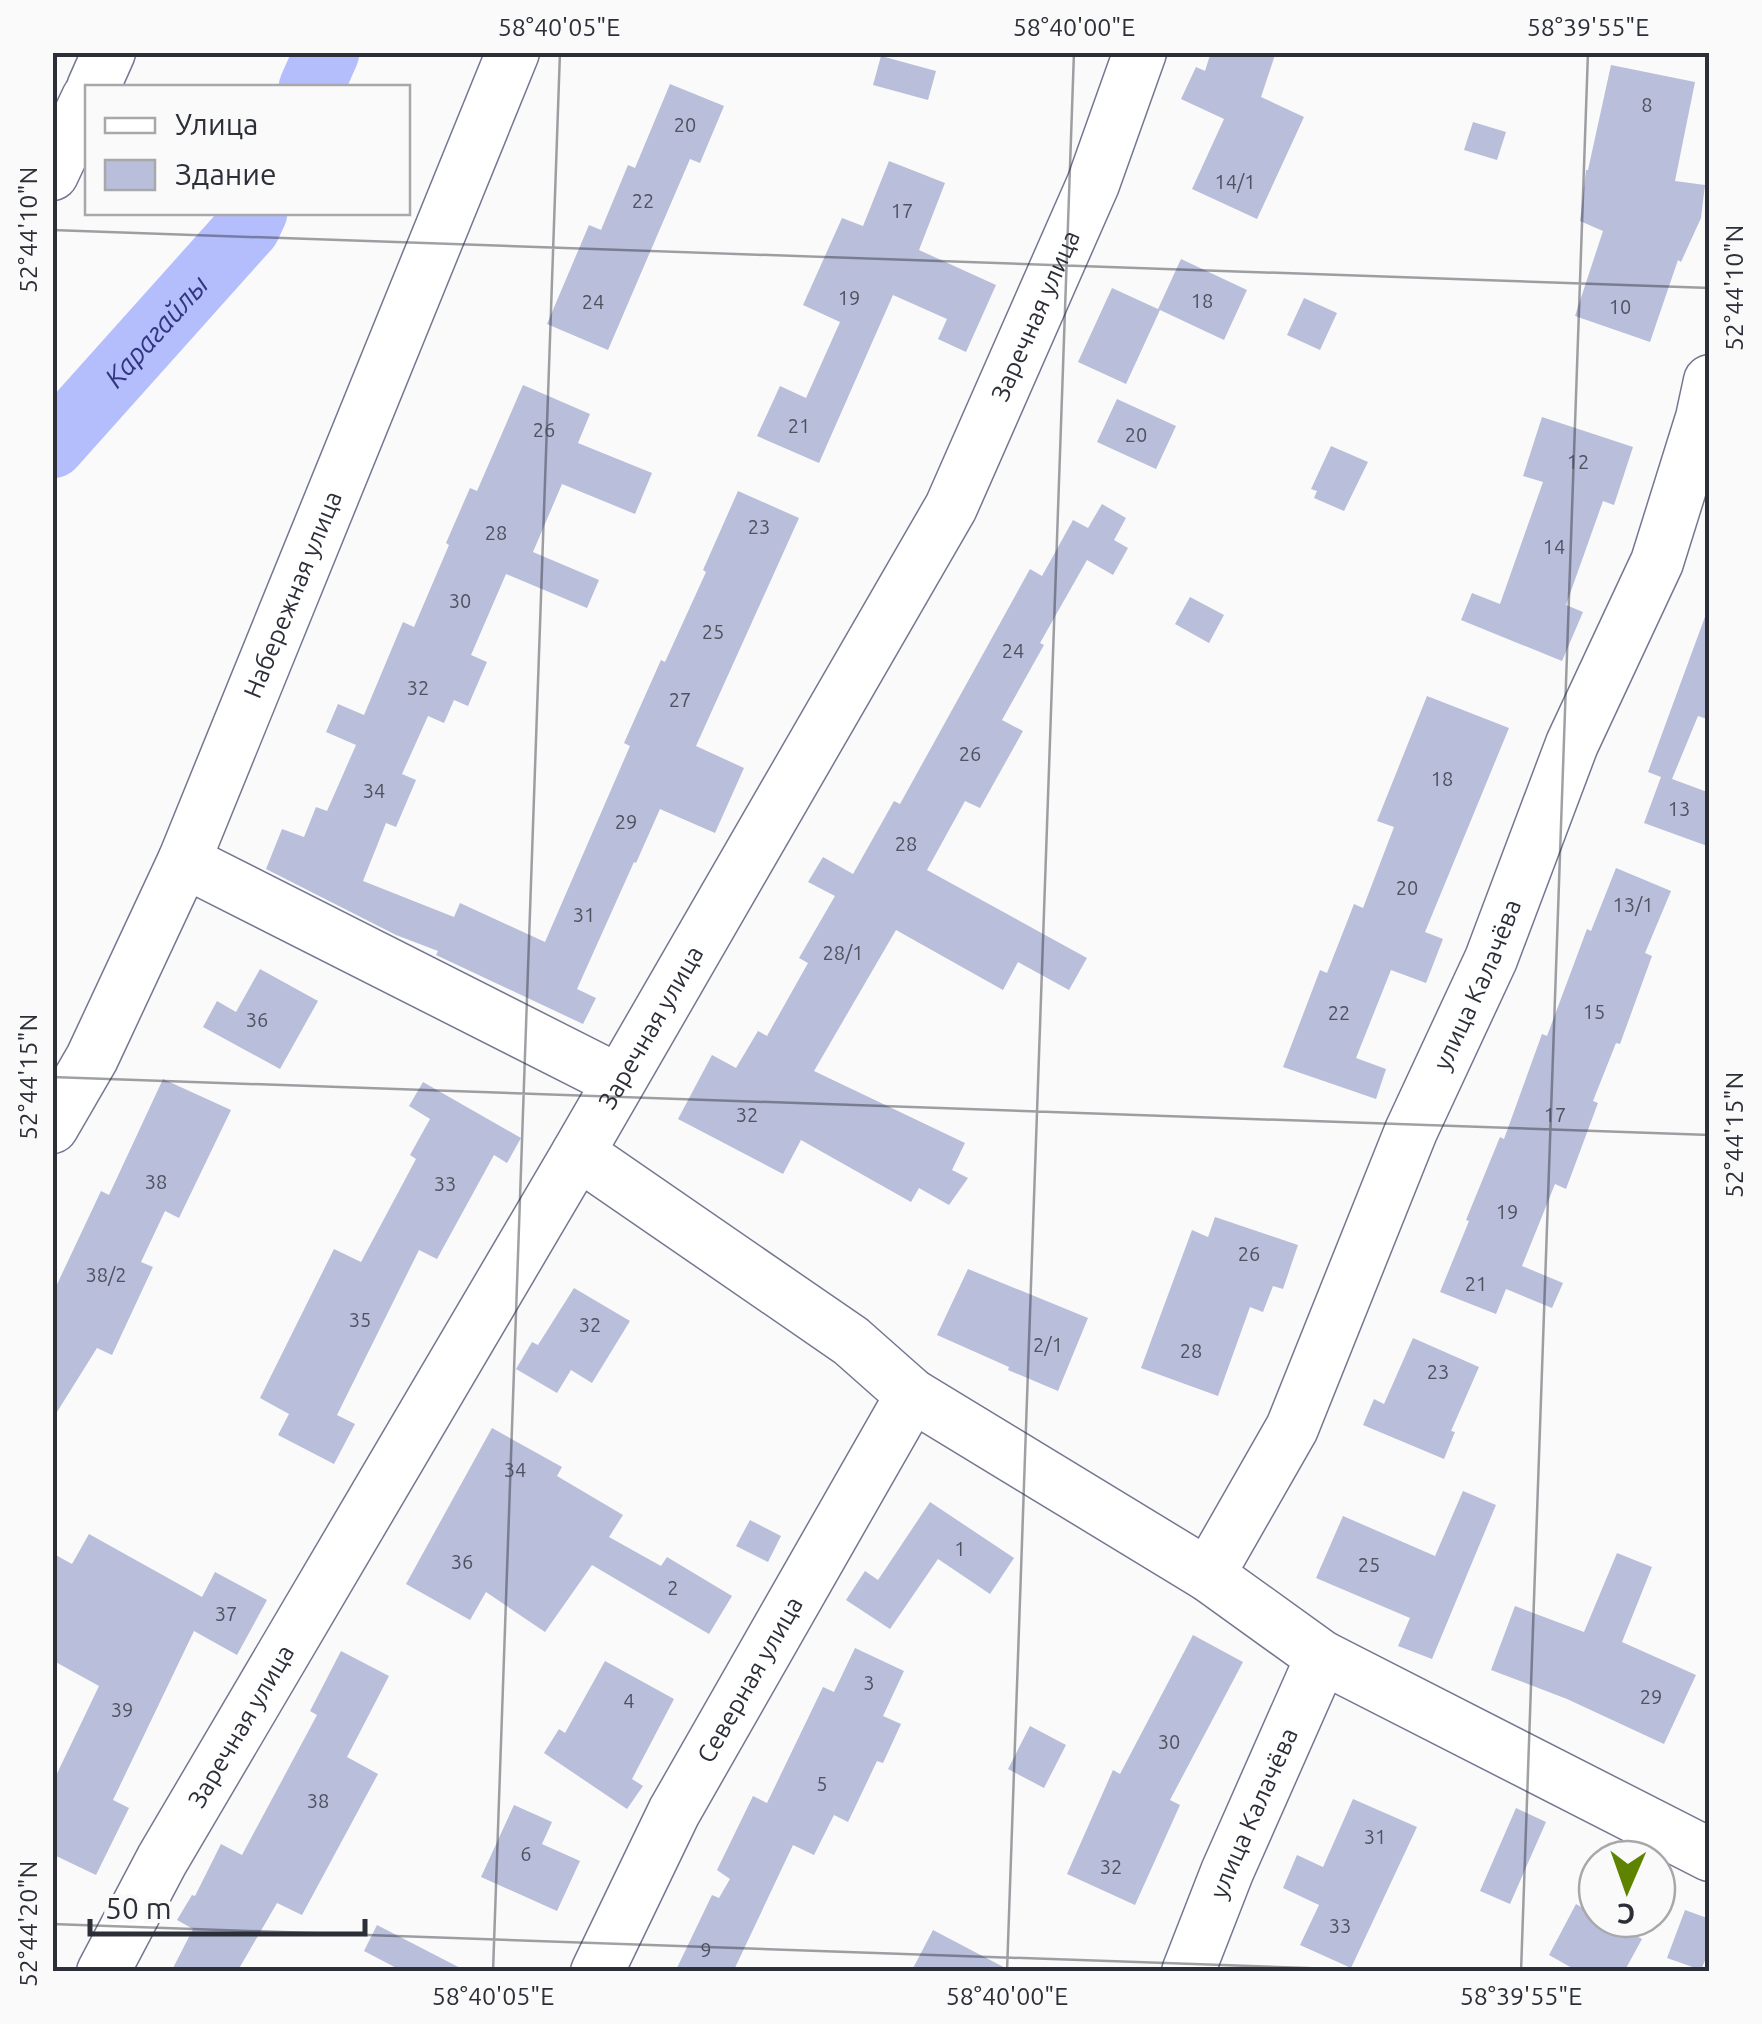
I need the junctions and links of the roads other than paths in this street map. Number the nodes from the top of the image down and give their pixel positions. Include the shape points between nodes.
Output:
1 (109, 52) edge
2 (514, 52) edge
3 (1140, 52) edge
4 (93, 85) edge
5 (85, 104) edge
6 (52, 174) edge
7 (1710, 382) edge
8 (184, 861) junction
9 (619, 1081) junction
10 (52, 1127) edge
11 (578, 1153) junction
12 (912, 1394) junction
13 (1208, 1574) junction
14 (1322, 1656) junction
15 (1710, 1856) edge
16 (103, 1972) edge
17 (597, 1972) edge
18 (1188, 1972) edge

1 - 4 street
2 - 8 street, Набережная улица
3 - 9 street, Заречная улица via 1092,184 951,507
5 - 6 street
7 - 13 street, улица Калачёва via 1657,562 1572,744 1491,959 1411,1131 1292,1428
8 - 9 street
8 - 10 street, Набережная улица via 92,1058
9 - 11 street, Заречная улица
11 - 12 street via 851,1341
11 - 16 street, Заречная улица via 162,1860
12 - 13 street
12 - 17 street, Северная улица via 674,1812
13 - 14 street
14 - 15 street
14 - 18 street, улица Калачёва

